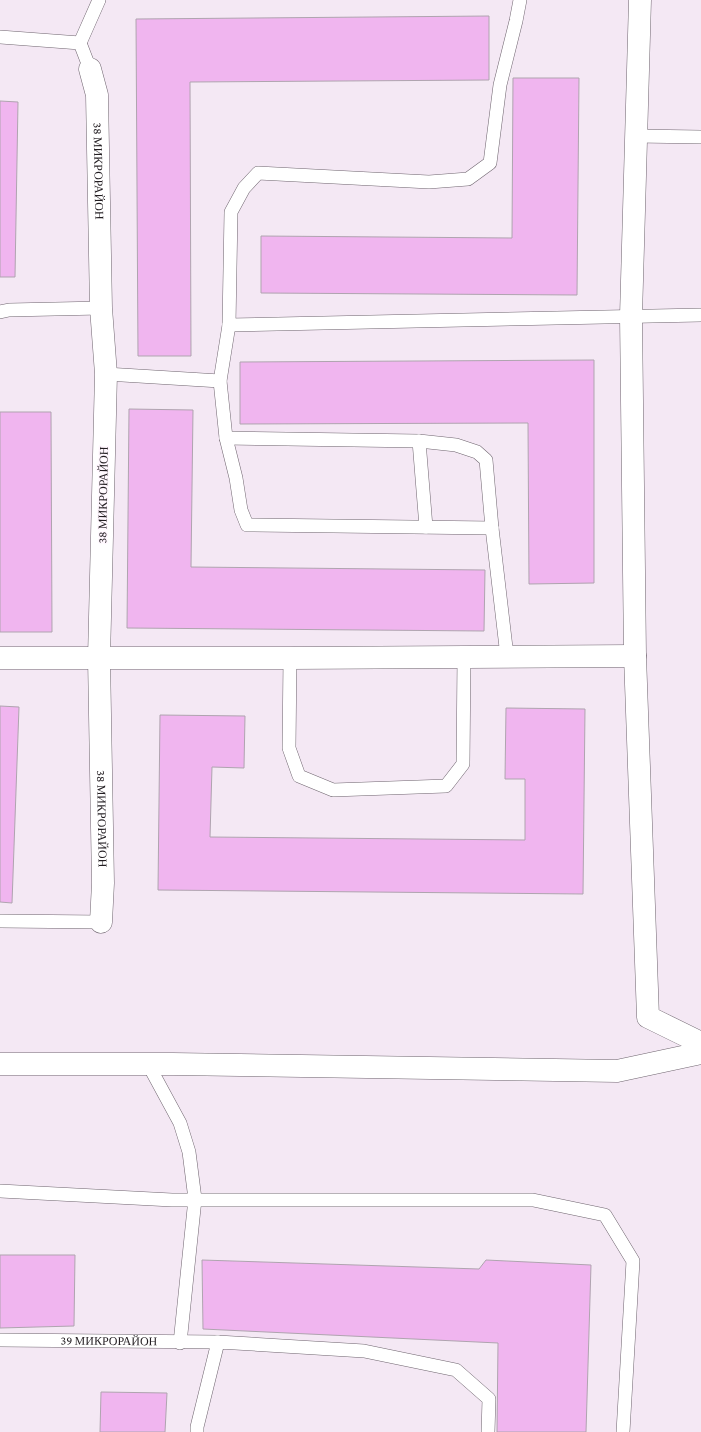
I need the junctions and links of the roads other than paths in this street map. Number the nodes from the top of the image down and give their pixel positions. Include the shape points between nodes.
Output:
1 (99, 0) edge
2 (520, 0) edge
3 (640, 0) edge
4 (0, 37) edge
5 (80, 43) junction
6 (90, 69) joint
7 (636, 136) junction
8 (701, 137) edge
9 (101, 308) junction
10 (0, 312) edge
11 (701, 314) edge
12 (631, 316) junction
13 (228, 325) junction
14 (106, 374) junction
15 (220, 381) junction
16 (226, 438) junction
17 (419, 441) junction
18 (426, 527) junction
19 (492, 528) junction
20 (507, 656) junction
21 (635, 656) junction
22 (464, 657) junction
23 (0, 658) edge
24 (99, 658) junction
25 (290, 658) junction
26 (0, 921) edge
27 (101, 922) joint
28 (701, 1043) edge
29 (701, 1053) edge
30 (0, 1064) edge
31 (148, 1064) junction
32 (0, 1191) edge
33 (195, 1199) junction
34 (0, 1340) edge
35 (218, 1342) junction
36 (180, 1343) junction
37 (197, 1432) edge
38 (488, 1432) edge
39 (623, 1432) edge

1 - 5 lane
2 - 13 lane via 500,85 490,163 468,179 429,182 258,173 244,188 231,212
3 - 7 street
4 - 5 lane
5 - 6 lane
6 - 9 street, 38 МИКРОРАЙОН via 97,95
7 - 8 lane
7 - 12 street
9 - 10 lane
9 - 14 street, 38 МИКРОРАЙОН
11 - 12 lane
12 - 13 lane
12 - 21 street
13 - 15 lane
14 - 15 lane
14 - 24 street, 38 МИКРОРАЙОН
15 - 16 lane
16 - 17 lane
16 - 18 lane via 241,510 247,525
17 - 18 lane
17 - 19 lane via 456,445 477,452 486,460
18 - 19 lane
19 - 20 lane
20 - 21 street
20 - 22 street
21 - 28 street via 648,1017
22 - 25 street
22 - 25 lane via 463,764 446,786 333,790 299,776 296,769 290,748
23 - 24 street
24 - 25 street
24 - 27 street, 38 МИКРОРАЙОН via 103,883
26 - 27 lane
29 - 31 street via 617,1071
30 - 31 street
31 - 33 lane via 180,1123 188,1152
32 - 33 lane
33 - 36 lane
33 - 39 lane via 533,1200 604,1214 633,1261
34 - 36 lane, 39 МИКРОРАЙОН
35 - 36 lane, 39 МИКРОРАЙОН
35 - 37 lane
35 - 38 lane, 39 МИКРОРАЙОН via 364,1351 456,1370 489,1399

